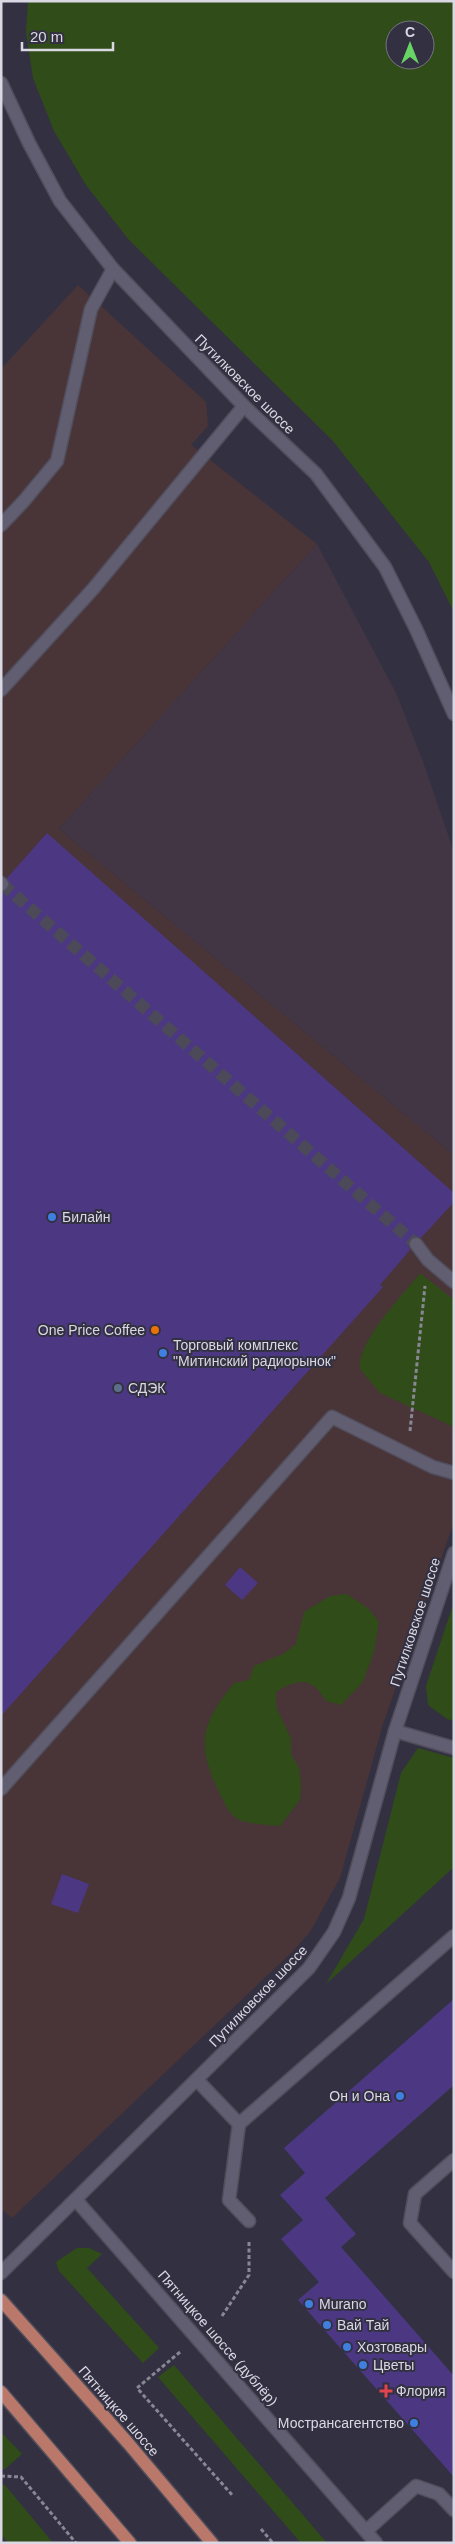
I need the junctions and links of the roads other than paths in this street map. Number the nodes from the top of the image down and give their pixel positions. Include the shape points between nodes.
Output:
1 (1, 83) edge
2 (113, 269) junction
3 (244, 406) junction
4 (1, 525) edge
5 (1, 690) edge
6 (454, 714) edge
7 (416, 1244) tunnel mouth
8 (454, 1282) edge
9 (454, 1473) edge
10 (454, 1553) edge
11 (395, 1731) junction
12 (454, 1748) edge
13 (1, 1789) edge
14 (454, 1936) edge
15 (197, 2080) junction
16 (239, 2124) junction
17 (454, 2160) edge
18 (76, 2200) junction
19 (249, 2221) road end
20 (454, 2272) edge
21 (1, 2273) edge
22 (1, 2300) edge
23 (1, 2392) edge
24 (454, 2510) edge
25 (366, 2531) junction
26 (130, 2543) edge
27 (212, 2543) edge
28 (376, 2543) edge

1 - 2 street, Путилковское шоссе via 60,201
2 - 3 street, Путилковское шоссе
2 - 4 street via 91,309 57,461
3 - 5 street via 93,589
3 - 6 street, Путилковское шоссе via 316,474 385,567
7 - 8 street via 428,1260
9 - 13 street via 433,1467 332,1418
10 - 11 street, Путилковское шоссе
11 - 12 street
11 - 15 street, Путилковское шоссе via 349,1898 334,1932 309,1968
14 - 16 street
15 - 16 street
15 - 18 street, Путилковское шоссе
16 - 19 street via 229,2200
17 - 20 street via 415,2194 410,2223
18 - 21 street, Путилковское шоссе
18 - 25 street, Пятницкое шоссе (дублёр)
22 - 27 main road, Пятницкое шоссе
23 - 26 main road
24 - 25 street via 439,2494 416,2486
25 - 28 street, Пятницкое шоссе (дублёр)

